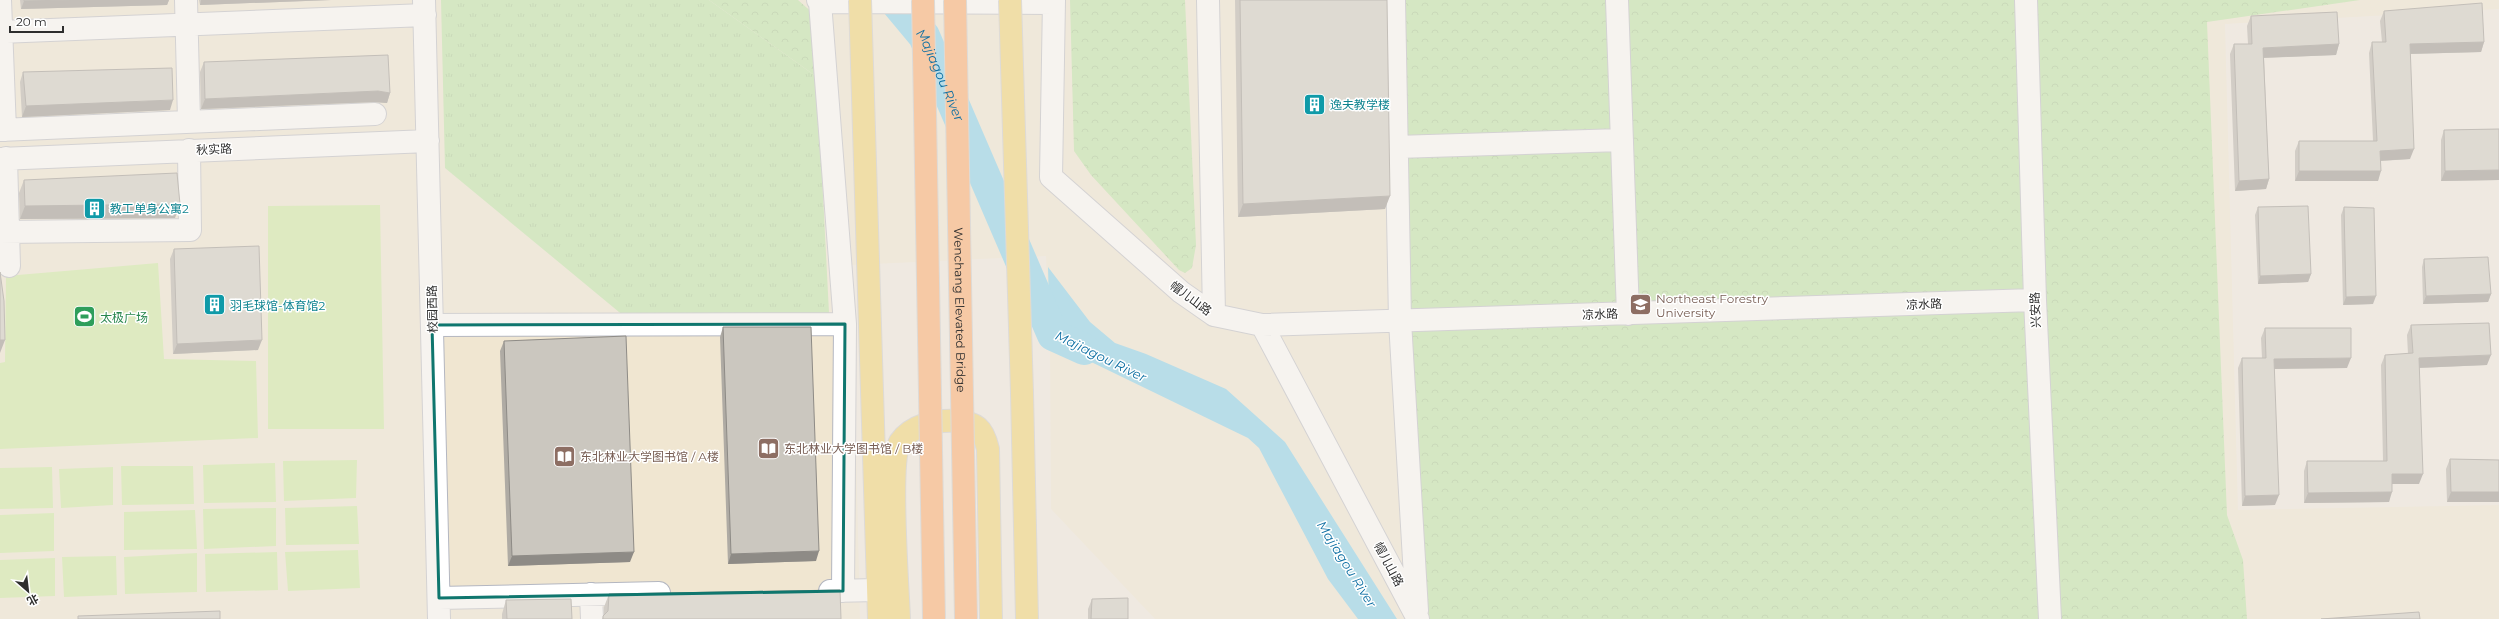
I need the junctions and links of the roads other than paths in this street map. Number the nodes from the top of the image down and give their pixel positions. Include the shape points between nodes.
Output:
1 (0, 0) edge
2 (186, 0) edge
3 (860, 0) edge
4 (923, 0) edge
5 (956, 0) edge
6 (1010, 0) edge
7 (1208, 0) edge
8 (1394, 0) edge
9 (1617, 0) edge
10 (2026, 0) edge
11 (819, 1) edge
12 (1053, 1) edge
13 (425, 7) edge
14 (186, 24) junction
15 (1, 32) edge
16 (375, 114) dead end
17 (189, 121) junction
18 (3, 130) edge
19 (1622, 140) junction
20 (428, 141) junction
21 (1396, 148) junction
22 (189, 150) junction
23 (3, 158) edge
24 (4, 232) edge
25 (9, 266) dead end
26 (2035, 300) junction
27 (1628, 314) junction
28 (1214, 315) junction
29 (1400, 321) junction
30 (845, 324) junction
31 (432, 325) junction
32 (1262, 325) junction
33 (878, 590) junction
34 (812, 591) edge
35 (843, 591) junction
36 (678, 593) edge
37 (591, 594) junction
38 (439, 609) edge
39 (592, 619) edge
40 (879, 619) edge
41 (899, 619) edge
42 (934, 619) edge
43 (966, 619) edge
44 (991, 619) edge
45 (1027, 619) edge
46 (1418, 619) edge
47 (2050, 619) edge

1 - 15 street
2 - 14 street
3 - 33 main road, bridge
4 - 42 highway, bridge
5 - 43 highway, Wenchang Elevated Bridge, bridge
6 - 45 main road, bridge
7 - 28 street
8 - 21 street
9 - 19 street
10 - 26 street, 兴安路
11 - 12 street, bridge
11 - 30 street
12 - 28 street, 帽儿山路 via 1051,177 1181,292
13 - 14 street
13 - 20 street, 校园西路
14 - 15 street
14 - 17 street
15 - 18 street
16 - 17 street
17 - 18 street
19 - 21 street
19 - 27 street
20 - 22 street, 秋实路
20 - 31 street, 校园西路
21 - 29 street
22 - 23 street, 秋实路
22 - 24 street via 190,230
23 - 24 street
24 - 25 street
26 - 27 street, 凉水路
26 - 47 street, 兴安路
27 - 29 street, 凉水路
28 - 32 street, 帽儿山路
29 - 32 street, 凉水路
29 - 46 street
30 - 31 street
30 - 35 street
31 - 38 street, 校园西路
32 - 46 street, 帽儿山路
33 - 35 street
33 - 40 main road
34 - 35 street
36 - 37 street
37 - 38 street
37 - 39 street
41 - 44 main road via 895,484 900,444 907,434 927,424 965,422 974,424 984,434 988,467

